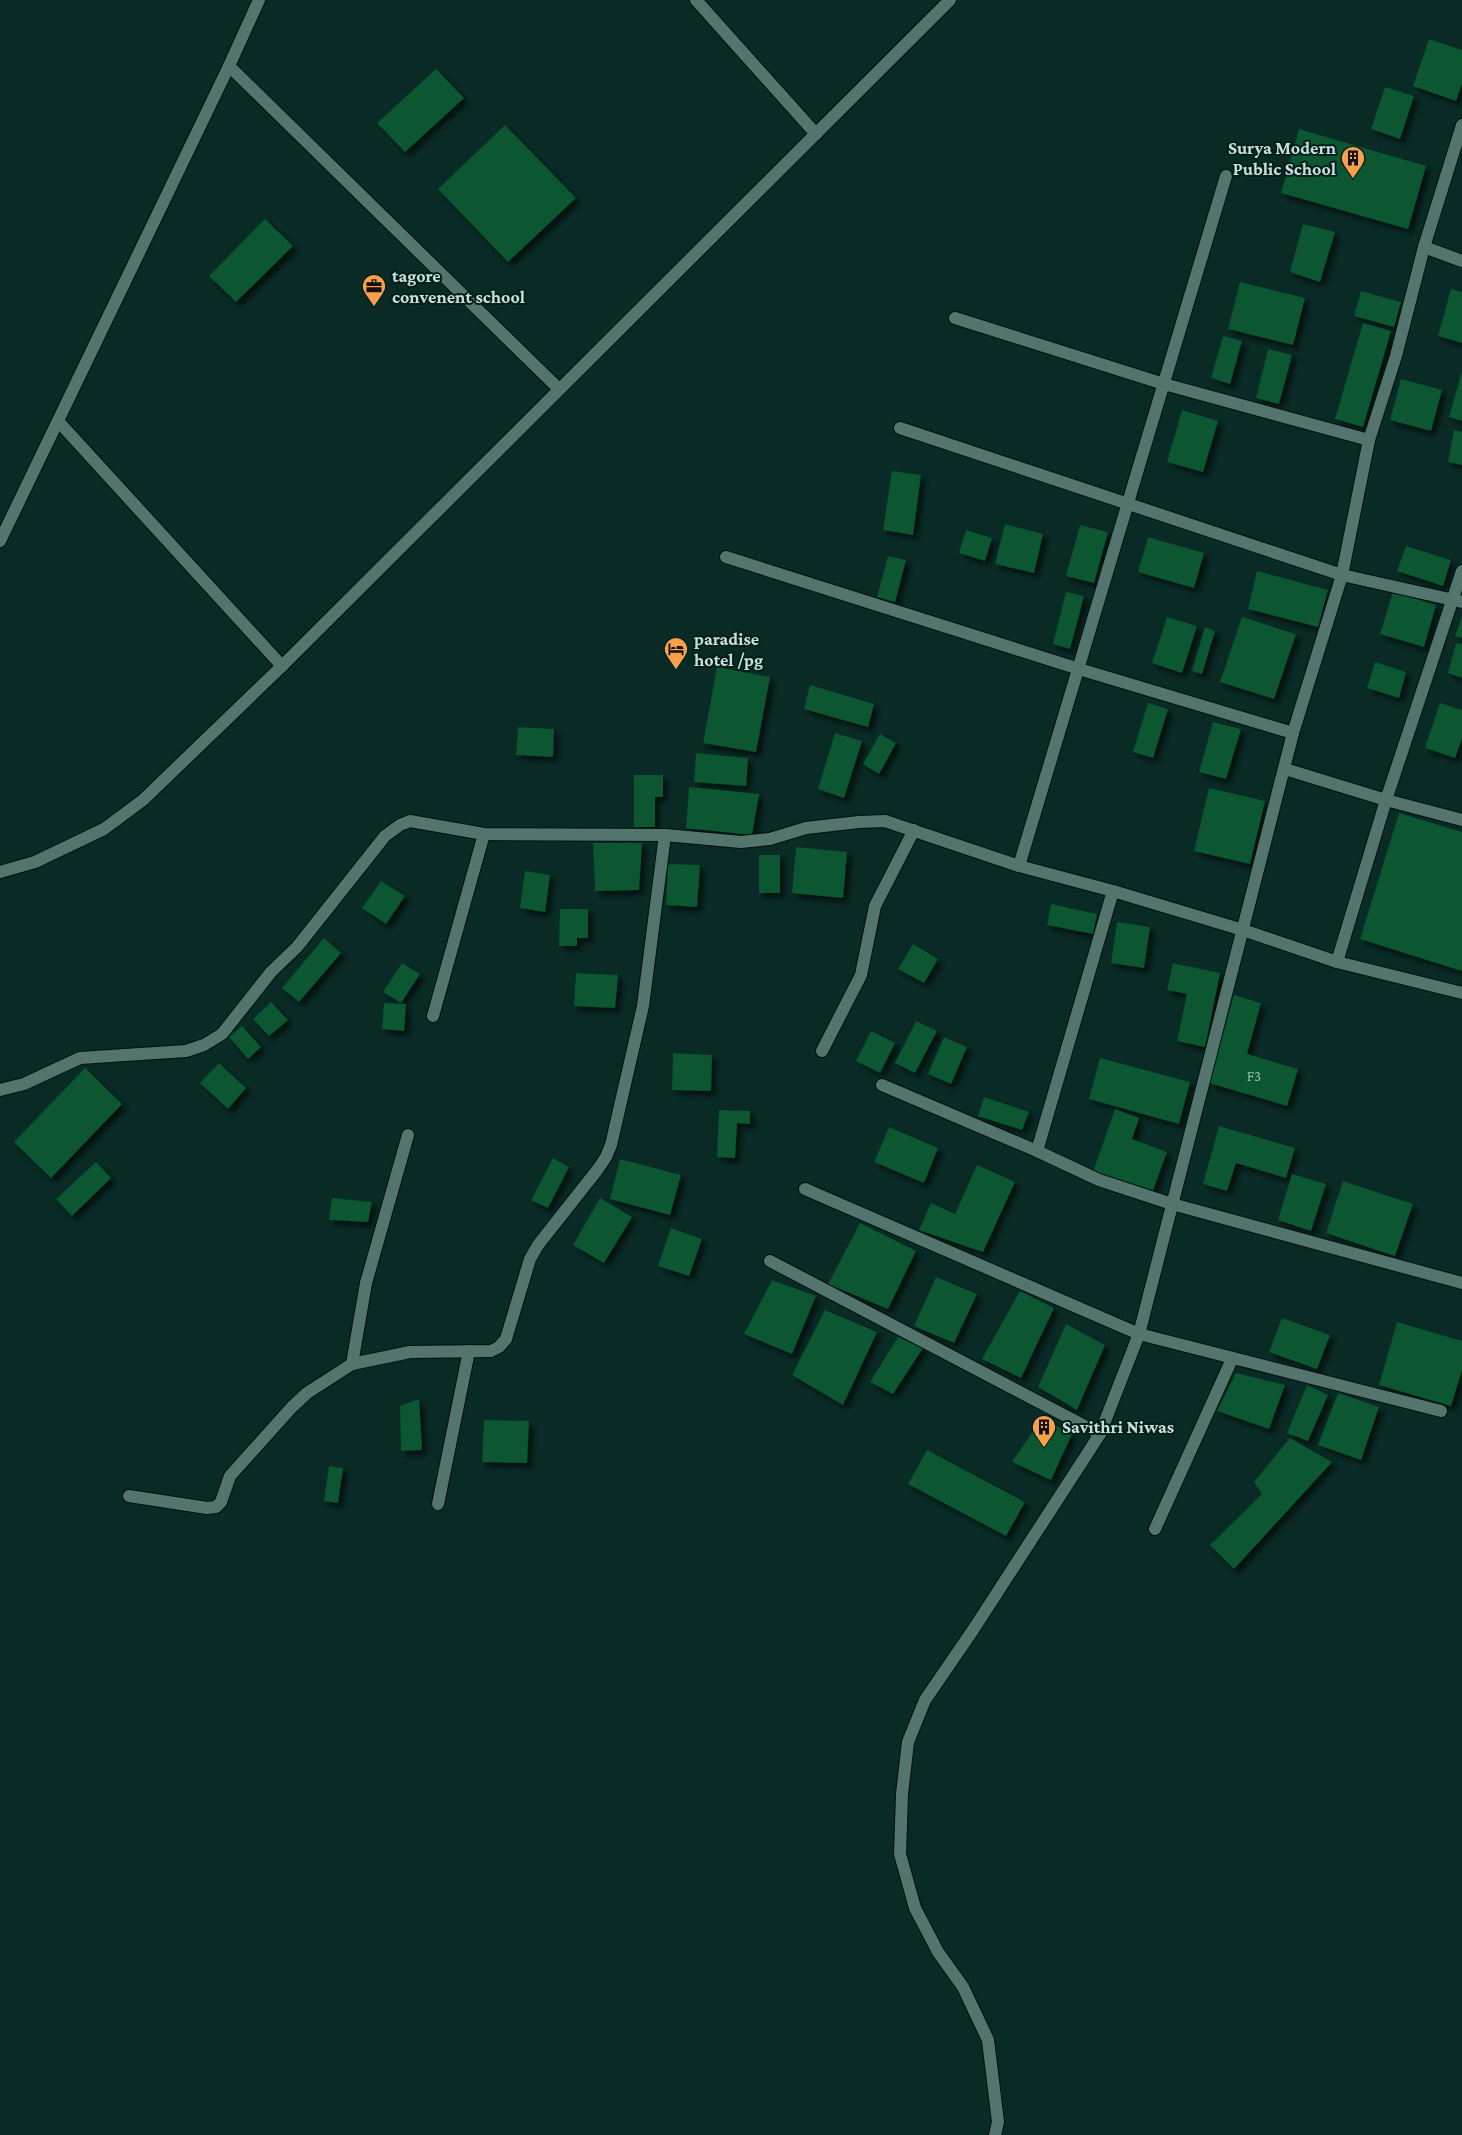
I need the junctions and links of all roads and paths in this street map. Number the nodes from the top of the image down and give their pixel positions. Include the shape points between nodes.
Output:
1 (259, 0) edge
2 (696, 0) edge
3 (950, 0) edge
4 (229, 66) junction
5 (1462, 125) edge
6 (816, 134) junction
7 (1226, 176) dead end
8 (1424, 247) junction
9 (1462, 260) edge
10 (955, 318) dead end
11 (1164, 384) junction
12 (559, 389) junction
13 (58, 421) junction
14 (900, 428) dead end
15 (1368, 440) junction
16 (1128, 503) junction
17 (0, 541) edge
18 (726, 557) dead end
19 (1462, 571) edge
20 (1342, 574) junction
21 (1457, 601) edge
22 (282, 666) junction
23 (1079, 669) junction
24 (1293, 733) junction
25 (1285, 768) junction
26 (1386, 800) junction
27 (1462, 820) edge
28 (914, 830) junction
29 (484, 834) junction
30 (665, 835) junction
31 (1019, 866) junction
32 (0, 872) edge
33 (1113, 891) junction
34 (1243, 930) junction
35 (1337, 962) junction
36 (1462, 993) edge
37 (433, 1016) dead end
38 (822, 1051) dead end
39 (882, 1085) dead end
40 (0, 1090) edge
41 (408, 1135) dead end
42 (1037, 1151) junction
43 (805, 1189) dead end
44 (1172, 1204) junction
45 (770, 1261) dead end
46 (1462, 1282) edge
47 (1139, 1334) junction
48 (468, 1351) junction
49 (1232, 1360) junction
50 (352, 1364) junction
51 (1442, 1411) dead end
52 (1100, 1434) junction
53 (129, 1496) dead end
54 (438, 1504) dead end
55 (1155, 1529) dead end
56 (995, 2135) edge

1 - 4 street
2 - 6 street
3 - 6 street
4 - 12 street
4 - 13 street
5 - 8 street
6 - 12 street
7 - 11 street
8 - 9 street
8 - 15 street via 1396,356
10 - 11 street
11 - 15 street
11 - 16 street
12 - 22 street
13 - 17 street
13 - 22 street
14 - 16 street
15 - 20 street
16 - 20 street
16 - 23 street
18 - 23 street
19 - 21 street
20 - 21 street
20 - 24 street
21 - 26 street
22 - 32 street via 144,800 120,818 36,862
23 - 24 street
23 - 31 street
24 - 25 street
25 - 26 street
25 - 34 street
26 - 27 street
26 - 35 street
28 - 30 street via 877,822 806,828 770,839 741,842
28 - 31 street
28 - 38 street via 875,906 861,974
29 - 30 street
29 - 37 street
29 - 40 street via 410,822 385,836 222,1034 204,1045 186,1051 80,1058 24,1084
30 - 48 street via 643,1006 611,1145 598,1169 530,1259 506,1339 499,1348 491,1351
31 - 33 street
33 - 34 street
33 - 42 street
34 - 35 street
34 - 44 street
35 - 36 street
39 - 42 street
41 - 50 street via 366,1283
42 - 44 street via 1099,1180
43 - 47 street
44 - 46 street
44 - 47 street
45 - 52 street
47 - 49 street
47 - 52 street
48 - 50 street via 410,1352
48 - 54 street
49 - 51 street
49 - 55 street
50 - 53 street via 292,1407 230,1476 216,1507
52 - 56 street via 925,1700 908,1742 900,1854 916,1908 938,1952 963,1987 988,2040 998,2122

